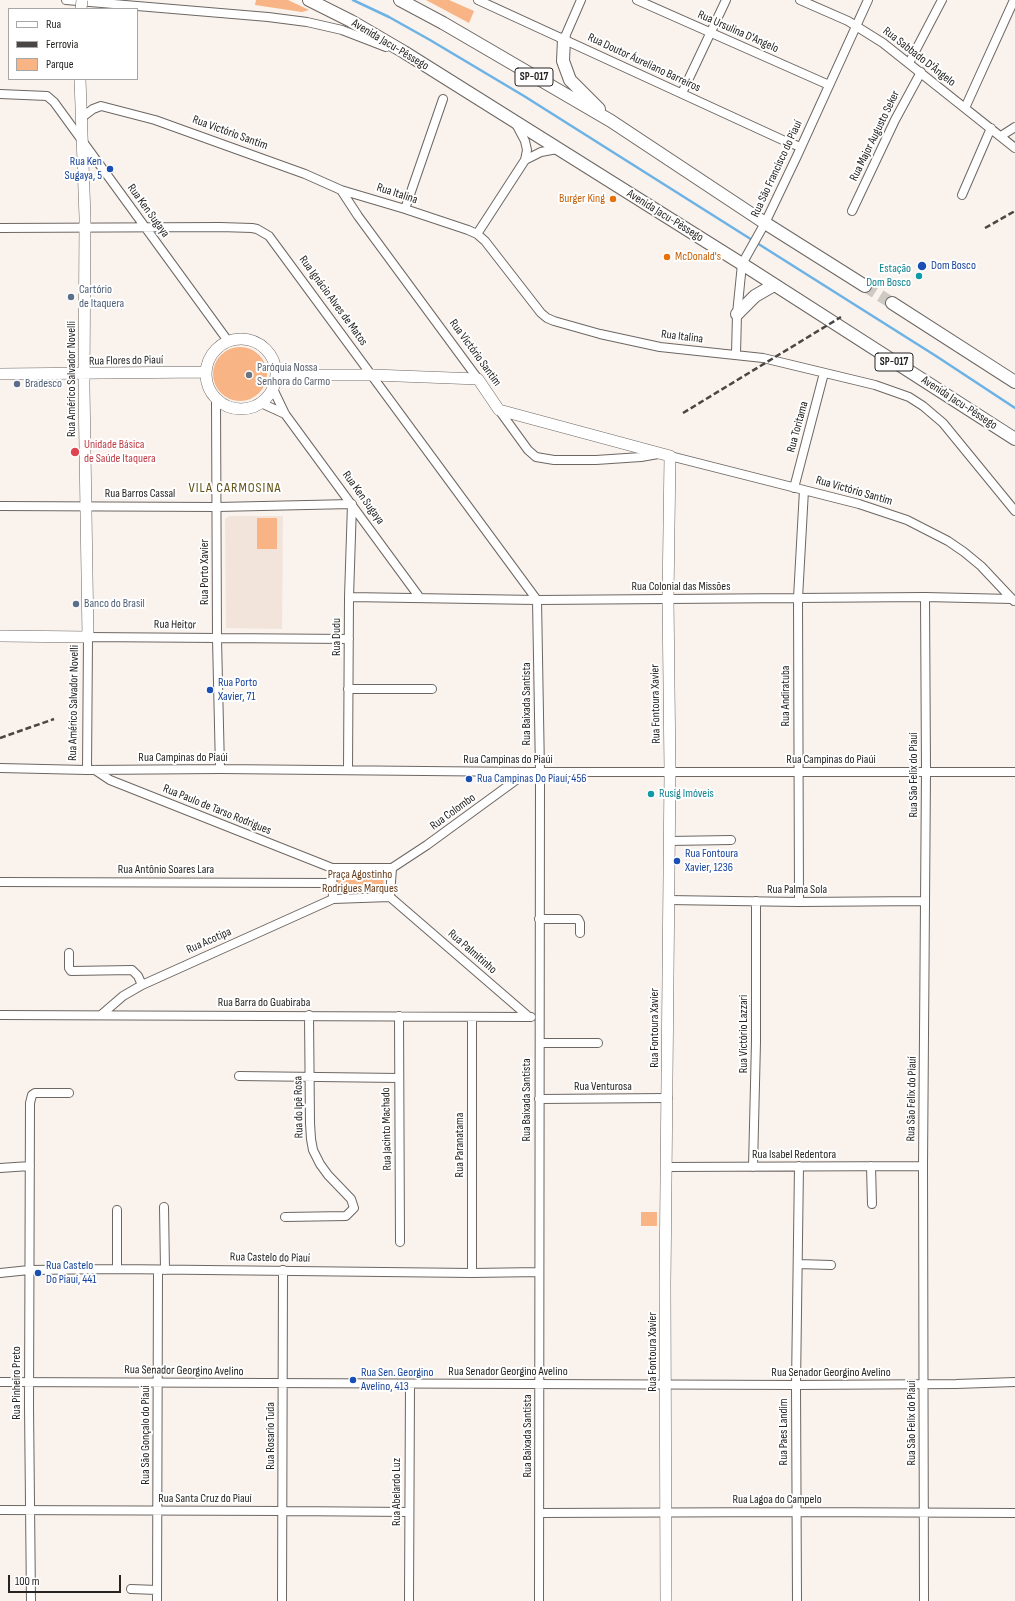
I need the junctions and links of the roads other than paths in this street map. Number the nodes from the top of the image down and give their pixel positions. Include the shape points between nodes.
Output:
1 (66, 0) edge
2 (310, 0) edge
3 (400, 0) edge
4 (478, 0) edge
5 (581, 0) edge
6 (637, 0) edge
7 (726, 0) edge
8 (800, 0) edge
9 (868, 0) edge
10 (942, 0) edge
11 (1014, 0) edge
12 (95, 1) edge
13 (856, 26) junction
14 (710, 34) junction
15 (564, 39) junction
16 (404, 52) junction
17 (909, 63) junction
18 (921, 72) junction
19 (80, 81) edge
20 (829, 85) junction
21 (682, 93) junction
22 (0, 94) edge
23 (443, 99) dead end
24 (965, 108) junction
25 (81, 118) junction
26 (611, 121) junction
27 (516, 122) junction
28 (1015, 127) edge
29 (990, 128) junction
30 (1001, 136) junction
31 (83, 142) junction
32 (801, 147) junction
33 (1015, 148) edge
34 (557, 149) junction
35 (525, 160) junction
36 (341, 190) junction
37 (352, 193) junction
38 (962, 194) dead end
39 (405, 209) junction
40 (852, 211) dead end
41 (358, 216) junction
42 (763, 227) junction
43 (0, 228) edge
44 (85, 228) junction
45 (146, 228) junction
46 (477, 234) junction
47 (744, 260) junction
48 (774, 285) junction
49 (865, 286) tunnel mouth
50 (892, 303) tunnel mouth
51 (737, 314) junction
52 (228, 341) junction
53 (736, 354) junction
54 (205, 372) junction
55 (824, 373) junction
56 (0, 374) edge
57 (84, 374) junction
58 (276, 375) junction
59 (373, 375) junction
60 (478, 379) junction
61 (1015, 382) edge
62 (273, 389) junction
63 (216, 400) junction
64 (261, 403) junction
65 (499, 410) junction
66 (285, 414) junction
67 (1015, 439) edge
68 (665, 455) junction
69 (794, 488) junction
70 (804, 490) junction
71 (352, 504) junction
72 (0, 506) edge
73 (85, 506) junction
74 (217, 507) junction
75 (1015, 511) edge
76 (349, 597) junction
77 (925, 597) junction
78 (420, 598) junction
79 (668, 598) junction
80 (798, 598) junction
81 (537, 600) junction
82 (1014, 601) edge
83 (0, 636) edge
84 (88, 637) junction
85 (217, 639) junction
86 (349, 639) junction
87 (348, 689) junction
88 (432, 689) dead end
89 (0, 768) edge
90 (220, 769) junction
91 (91, 770) junction
92 (348, 770) junction
93 (527, 772) junction
94 (540, 772) junction
95 (670, 772) junction
96 (798, 772) junction
97 (926, 772) junction
98 (1015, 772) edge
99 (731, 840) dead end
100 (669, 841) junction
101 (332, 868) junction
102 (392, 868) junction
103 (0, 882) edge
104 (332, 883) junction
105 (390, 897) junction
106 (334, 899) junction
107 (668, 900) junction
108 (756, 901) junction
109 (925, 901) junction
110 (799, 902) junction
111 (539, 919) junction
112 (580, 933) dead end
113 (69, 954) dead end
114 (142, 985) junction
115 (0, 1015) edge
116 (101, 1015) junction
117 (309, 1016) junction
118 (399, 1016) junction
119 (472, 1017) junction
120 (528, 1017) junction
121 (540, 1018) junction
122 (540, 1043) junction
123 (598, 1043) dead end
124 (239, 1076) dead end
125 (310, 1077) junction
126 (399, 1078) junction
127 (69, 1093) dead end
128 (668, 1098) junction
129 (539, 1099) junction
130 (30, 1166) junction
131 (799, 1166) junction
132 (871, 1166) junction
133 (923, 1166) junction
134 (666, 1167) junction
135 (753, 1167) junction
136 (0, 1168) edge
137 (872, 1204) dead end
138 (164, 1207) dead end
139 (116, 1210) dead end
140 (285, 1217) dead end
141 (400, 1242) dead end
142 (798, 1264) junction
143 (830, 1265) dead end
144 (117, 1269) junction
145 (29, 1270) junction
146 (161, 1270) junction
147 (283, 1270) junction
148 (539, 1272) junction
149 (0, 1273) edge
150 (472, 1273) junction
151 (0, 1382) edge
152 (29, 1382) junction
153 (158, 1382) junction
154 (1015, 1382) edge
155 (283, 1384) junction
156 (410, 1384) junction
157 (540, 1384) junction
158 (666, 1384) junction
159 (924, 1384) junction
160 (796, 1385) junction
161 (0, 1510) edge
162 (284, 1510) junction
163 (30, 1511) junction
164 (158, 1511) junction
165 (410, 1512) junction
166 (797, 1512) junction
167 (924, 1512) junction
168 (540, 1513) junction
169 (666, 1513) junction
170 (1015, 1513) edge
171 (131, 1589) dead end
172 (157, 1590) junction
173 (31, 1601) edge
174 (157, 1601) edge
175 (282, 1601) edge
176 (409, 1601) edge
177 (539, 1601) edge
178 (666, 1601) edge
179 (797, 1601) edge
180 (924, 1601) edge

1 - 12 street
2 - 16 highway, Avenida Jacu-Pêssego / SP-017
3 - 26 highway, SP-017
4 - 15 street, Rua Doutor Áureliano Barreiros
5 - 15 street
6 - 14 street, Rua Ursulina D'Angelo
7 - 14 street
8 - 13 street, Rua Sabbado D'Ângelo
9 - 13 street, Rua São Francisco do Piauí
10 - 17 street
11 - 24 street
12 - 16 street via 307,22 342,30
13 - 17 street, Rua Sabbado D'Ângelo
13 - 20 street, Rua São Francisco do Piauí
14 - 20 street, Rua Ursulina D'Angelo
14 - 21 street
15 - 21 street, Rua Doutor Áureliano Barreiros
15 - 26 highway via 563,61 570,80
16 - 27 highway, Avenida Jacu-Pêssego / SP-017
17 - 18 street, Rua Sabbado D'Ângelo
18 - 24 street, Rua Sabbado D'Ângelo
18 - 40 street, Rua Major Augusto Seker
19 - 25 main road, Rua Américo Salvador Novelli
20 - 32 street, Rua São Francisco do Piauí
21 - 32 street, Rua Doutor Áureliano Barreiros
22 - 31 street, Rua Ken Sugaya via 47,96 62,111
23 - 39 street
24 - 29 street, Rua Sabbado D'Ângelo
25 - 31 main road, Rua Américo Salvador Novelli
25 - 36 street, Rua Victório Santim via 101,106 119,110 240,150
26 - 42 highway, SP-017
27 - 34 highway, Avenida Jacu-Pêssego / SP-017
27 - 35 street via 525,141
28 - 30 street
29 - 30 street, Rua Sabbado D'Ângelo
29 - 38 street
30 - 33 street, Rua Sabbado D'Ângelo
31 - 44 main road, Rua Américo Salvador Novelli
31 - 45 street, Rua Ken Sugaya
32 - 42 street, Rua São Francisco do Piauí
34 - 35 street via 541,152
34 - 47 highway, Avenida Jacu-Pêssego / SP-017
35 - 46 street
36 - 37 street, Rua Italina
36 - 41 street, Rua Victório Santim
37 - 39 street, Rua Italina
37 - 41 street, Rua Victório Santim
39 - 46 street, Rua Italina
41 - 60 street, Rua Victório Santim
42 - 47 street, Rua São Francisco do Piauí
42 - 49 highway, SP-017
43 - 44 street, Rua Ignácio Alves de Matos
44 - 45 street, Rua Ignácio Alves de Matos
44 - 57 main road, Rua Américo Salvador Novelli
45 - 52 street, Rua Ken Sugaya
45 - 59 street, Rua Ignácio Alves de Matos via 252,228 263,232 274,241
46 - 53 street, Rua Italina via 547,318 600,334 660,347
47 - 48 highway, Avenida Jacu-Pêssego / SP-017
47 - 51 street, Rua São Francisco do Piauí
48 - 51 highway via 755,296
48 - 67 highway, Avenida Jacu-Pêssego / SP-017
50 - 61 highway
51 - 53 street, Rua São Francisco do Piauí
52 - 54 main road via 212,354
52 - 58 main road via 250,340 260,344 274,361
53 - 55 street, Rua Italina
54 - 57 main road, Rua Flores do Piauí
54 - 63 main road via 206,382
55 - 69 street, Rua Toritama
55 - 75 street, Rua Italina via 885,388 922,406 943,424
56 - 57 main road, Rua Flores do Piauí
57 - 73 main road, Rua Américo Salvador Novelli
58 - 59 main road
58 - 62 main road
59 - 60 main road
59 - 81 street, Rua Ignácio Alves de Matos
60 - 65 main road, Rua Victório Santim
62 - 64 main road
62 - 66 street, Rua Ken Sugaya
63 - 64 main road via 238,409 250,408
63 - 74 street, Rua Porto Xavier
64 - 66 street, Rua Ken Sugaya
65 - 68 main road, Rua Victório Santim
65 - 68 street, Rua Victório Santim via 536,457 554,460 596,460
66 - 71 street, Rua Ken Sugaya
68 - 69 street, Rua Victório Santim
68 - 79 main road, Rua Fontoura Xavier
69 - 70 street, Rua Victório Santim
70 - 80 street, Rua Andiratuba
70 - 82 street, Rua Victório Santim via 885,512 930,531 981,566
71 - 74 street, Rua Barros Cassal
71 - 76 street, Rua Dudu
71 - 78 street, Rua Ken Sugaya
72 - 73 street, Rua Barros Cassal
73 - 74 street, Rua Barros Cassal
73 - 84 main road, Rua Américo Salvador Novelli
74 - 85 street, Rua Porto Xavier
76 - 78 street, Rua Colonial das Missões
76 - 86 street, Rua Dudu
77 - 80 street, Rua Colonial das Missões
77 - 82 street, Rua Colonial das Missões
77 - 97 street, Rua São Felix do Piauí
78 - 81 street, Rua Colonial das Missões
79 - 80 street, Rua Colonial das Missões
79 - 81 street, Rua Colonial das Missões
79 - 95 main road, Rua Fontoura Xavier
80 - 96 street, Rua Andiratuba
81 - 94 street, Rua Baixada Santista
83 - 84 main road, Rua Heitor
84 - 85 street, Rua Heitor
84 - 91 street, Rua Américo Salvador Novelli
85 - 86 street, Rua Heitor
85 - 90 street, Rua Porto Xavier
86 - 87 street, Rua Dudu
87 - 88 street
87 - 92 street, Rua Dudu
89 - 91 street, Rua Campinas do Piaúi
90 - 91 street, Rua Campinas do Piaúi
90 - 92 street, Rua Campinas do Piaúi
91 - 101 street, Rua Paulo de Tarso Rodrigues via 110,780
92 - 93 street, Rua Campinas do Piaúi
93 - 94 street, Rua Campinas do Piaúi
93 - 102 street, Rua Colombo
94 - 95 street, Rua Campinas do Piaúi
94 - 111 street, Rua Baixada Santista
95 - 96 street, Rua Campinas do Piaúi
95 - 100 main road, Rua Fontoura Xavier
96 - 97 street, Rua Campinas do Piaúi
96 - 110 street, Rua Andiratuba
97 - 98 street, Rua Campinas do Piaúi
97 - 109 street, Rua São Felix do Piauí
99 - 100 street
100 - 107 main road, Rua Fontoura Xavier
101 - 102 street
101 - 104 street
102 - 105 street
103 - 104 street, Rua Antônio Soares Lara
104 - 106 street
105 - 106 street
105 - 120 street, Rua Palmitinho
106 - 114 street, Rua Acotipa
107 - 108 street, Rua Palma Sola
107 - 128 main road, Rua Fontoura Xavier
108 - 110 street, Rua Palma Sola
108 - 135 street, Rua Victório Lazzari
109 - 110 street, Rua Palma Sola
109 - 133 street, Rua São Felix do Piauí
111 - 112 street via 578,919
111 - 121 street, Rua Baixada Santista
113 - 114 street via 71,971 132,970
114 - 116 street, Rua Acotipa via 123,996
115 - 116 street, Rua Barra do Guabiraba
116 - 117 street, Rua Barra do Guabiraba
117 - 118 street, Rua Barra do Guabiraba
117 - 125 street, Rua do Ipê Rosa
118 - 119 street, Rua Barra do Guabiraba
118 - 126 street, Rua Jacinto Machado
119 - 120 street, Rua Barra do Guabiraba
119 - 150 street, Rua Paranatama
120 - 121 street
121 - 122 street, Rua Baixada Santista
122 - 123 street
122 - 129 street, Rua Baixada Santista
124 - 125 street
125 - 126 street
125 - 140 street, Rua do Ipê Rosa via 313,1150 328,1175 351,1199 354,1208 346,1216
126 - 141 street, Rua Jacinto Machado
127 - 130 street, Rua Pinheiro Preto via 40,1092 32,1095
128 - 129 street, Rua Venturosa
128 - 134 main road, Rua Fontoura Xavier
129 - 148 street, Rua Baixada Santista
130 - 136 street
130 - 145 street, Rua Pinheiro Preto
131 - 132 street, Rua Isabel Redentora
131 - 135 street, Rua Isabel Redentora
131 - 142 street, Rua Paes Landim
132 - 133 street, Rua Isabel Redentora
132 - 137 street
133 - 159 street, Rua São Felix do Piauí
134 - 135 street, Rua Isabel Redentora
134 - 158 main road, Rua Fontoura Xavier
138 - 146 street, Rua São Gonçalo do Piaui
139 - 144 street
142 - 143 street
142 - 160 street, Rua Paes Landim
144 - 145 street, Rua Castelo do Piauí
144 - 146 street, Rua Castelo do Piauí
145 - 149 street, Rua Castelo do Piauí
145 - 152 street, Rua Pinheiro Preto
146 - 147 street, Rua Castelo do Piauí
146 - 153 street, Rua São Gonçalo do Piaui
147 - 150 street, Rua Castelo do Piauí
147 - 155 street, Rua Rosario Tuda
148 - 150 street, Rua Castelo do Piauí
148 - 157 street, Rua Baixada Santista
151 - 152 street, Rua Senador Georgino Avelino
152 - 153 street, Rua Senador Georgino Avelino
152 - 163 street, Rua Pinheiro Preto
153 - 155 street, Rua Senador Georgino Avelino
153 - 164 street, Rua São Gonçalo do Piaui
154 - 159 street, Rua Senador Georgino Avelino
155 - 156 street, Rua Senador Georgino Avelino
155 - 162 street, Rua Rosario Tuda
156 - 157 street, Rua Senador Georgino Avelino
156 - 165 street, Rua Abelardo Luz
157 - 158 street, Rua Senador Georgino Avelino
157 - 168 street, Rua Baixada Santista
158 - 160 street, Rua Senador Georgino Avelino
158 - 169 main road, Rua Fontoura Xavier
159 - 160 street, Rua Senador Georgino Avelino
159 - 167 street, Rua São Felix do Piauí
160 - 166 street, Rua Paes Landim
161 - 163 street, Rua Santa Cruz do Piauí
162 - 164 street, Rua Santa Cruz do Piauí
162 - 165 street, Rua Santa Cruz do Piauí
162 - 175 street, Rua Rosario Tuda
163 - 164 street, Rua Santa Cruz do Piauí
163 - 173 street, Rua Pinheiro Preto
164 - 172 street, Rua São Gonçalo do Piaui
165 - 176 street, Rua Abelardo Luz
166 - 167 street, Rua Lagoa do Campelo
166 - 169 street, Rua Lagoa do Campelo
166 - 179 street, Rua Paes Landim
167 - 170 street, Rua Lagoa do Campelo
167 - 180 street, Rua São Felix do Piauí
168 - 169 street, Rua Lagoa do Campelo
168 - 177 street, Rua Baixada Santista
169 - 178 main road, Rua Fontoura Xavier
171 - 172 street
172 - 174 street, Rua São Gonçalo do Piaui

